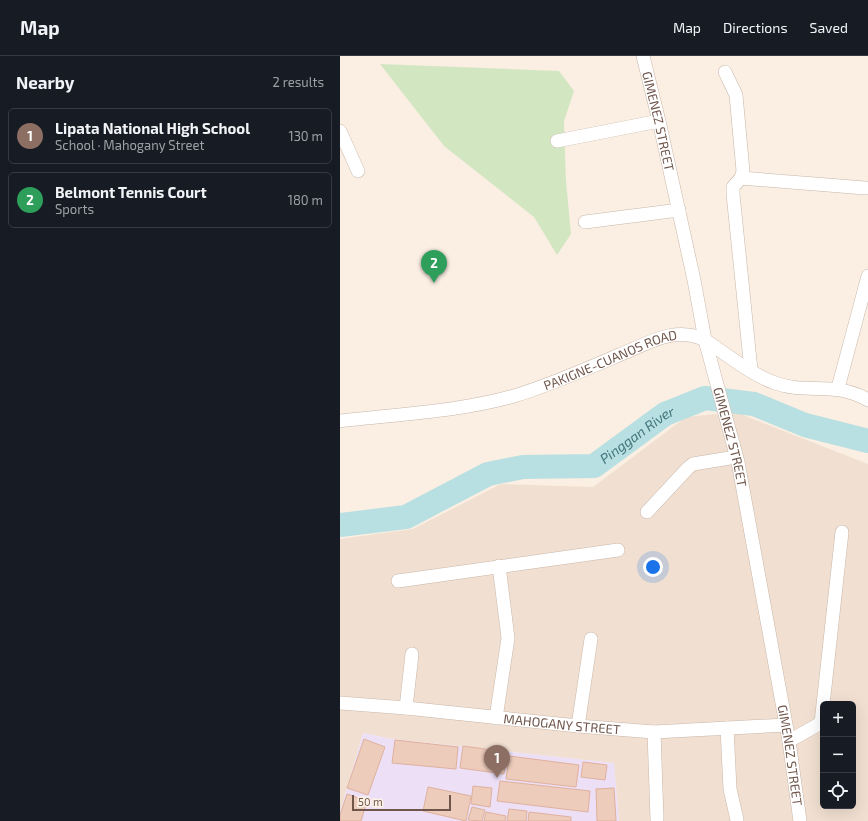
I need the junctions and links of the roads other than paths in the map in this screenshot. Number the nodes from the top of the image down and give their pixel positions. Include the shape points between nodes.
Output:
1 (643, 56) edge
2 (725, 72) dead end
3 (659, 121) junction
4 (340, 131) edge
5 (557, 141) dead end
6 (358, 171) dead end
7 (741, 178) junction
8 (865, 188) dead end
9 (679, 210) junction
10 (585, 222) dead end
11 (868, 276) edge
12 (705, 340) junction
13 (751, 370) junction
14 (838, 388) junction
15 (868, 400) edge
16 (340, 421) edge
17 (736, 457) junction
18 (647, 512) dead end
19 (842, 532) dead end
20 (618, 550) dead end
21 (499, 566) junction
22 (398, 581) dead end
23 (591, 639) dead end
24 (412, 654) dead end
25 (340, 703) edge
26 (406, 708) junction
27 (496, 718) junction
28 (785, 725) junction
29 (578, 726) junction
30 (727, 728) junction
31 (654, 732) junction
32 (789, 741) junction
33 (657, 819) dead end
34 (737, 820) edge
35 (800, 821) edge

1 - 3 street, GIMENEZ STREET
2 - 7 street via 737,103 743,171
3 - 5 street
3 - 9 street, GIMENEZ STREET
4 - 6 street
7 - 8 street
7 - 13 street via 733,187 733,194
9 - 10 street
9 - 12 street, GIMENEZ STREET
11 - 14 street
12 - 13 street, PAKIGNE-CUANOS ROAD
12 - 16 street, PAKIGNE-CUANOS ROAD via 694,334 672,334 553,382 513,396 469,406
12 - 17 street, GIMENEZ STREET
13 - 14 street, PAKIGNE-CUANOS ROAD via 775,383 794,388
14 - 15 street, PAKIGNE-CUANOS ROAD
17 - 18 street via 693,464
17 - 28 street, GIMENEZ STREET
19 - 32 street via 821,723
20 - 21 street
21 - 22 street
21 - 27 street via 508,638
23 - 29 street
24 - 26 street
25 - 26 street, MAHOGANY STREET
26 - 27 street, MAHOGANY STREET
27 - 29 street, MAHOGANY STREET
28 - 30 street, MAHOGANY STREET
28 - 32 street, GIMENEZ STREET
29 - 31 street, MAHOGANY STREET
30 - 31 street, MAHOGANY STREET
30 - 34 street via 730,789
31 - 33 street
32 - 35 street, GIMENEZ STREET

